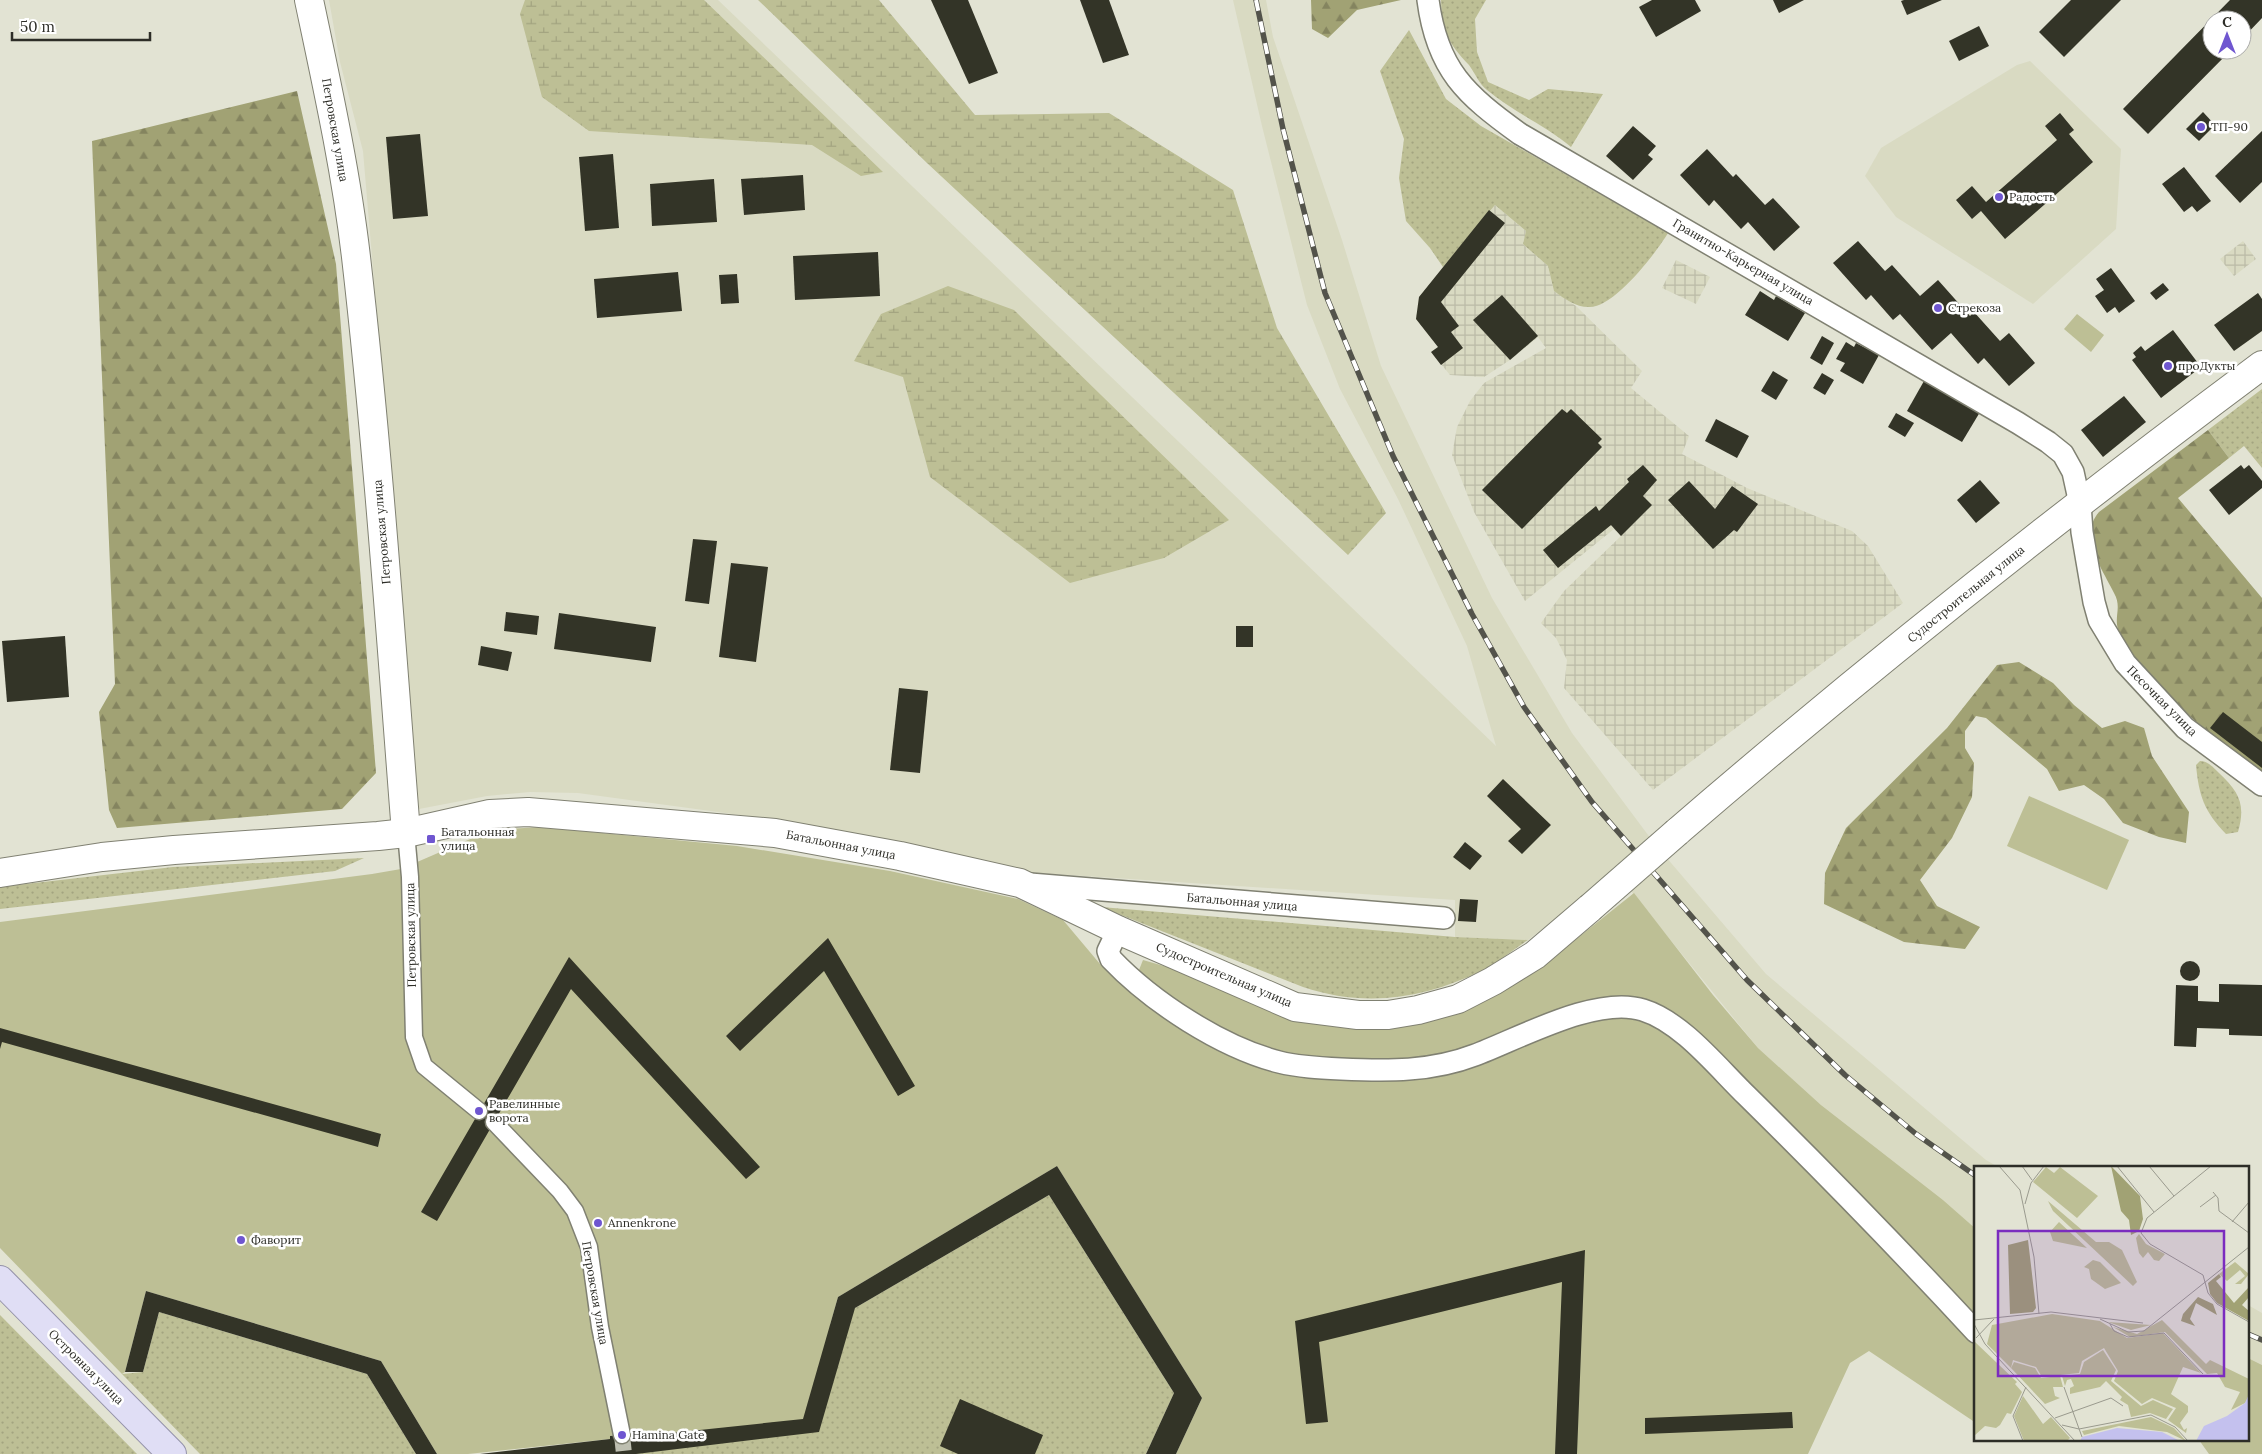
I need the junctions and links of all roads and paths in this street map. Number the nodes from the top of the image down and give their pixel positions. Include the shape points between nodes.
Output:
1 (309, 0) edge
2 (1428, 0) edge
3 (2262, 365) edge
4 (2080, 504) junction
5 (2262, 785) edge
6 (406, 833) junction
7 (0, 873) edge
8 (1020, 883) junction
9 (1444, 918) dead end
10 (1118, 930) junction
11 (479, 1111) dead end
12 (494, 1122) dead end
13 (0, 1280) edge
14 (1974, 1330) edge
15 (622, 1435) tunnel mouth
16 (172, 1454) edge

1 - 6 street, Петровская улица via 338,139 356,256
2 - 4 street, Гранитно-Карьерная улица via 1430,19 1453,74 1487,110 1520,134 2048,442 2063,454 2071,467
3 - 4 street, Судостроительная улица
4 - 5 street, Песочная улица via 2082,532 2099,620 2125,663 2186,728
4 - 10 street, Судостроительная улица, bridge via 1861,678 1535,955 1458,999 1388,1015 1358,1015 1295,1006
6 - 7 street, Батальонная улица via 102,857
6 - 8 street, Батальонная улица via 490,814 579,814 775,833
6 - 11 street, Петровская улица via 414,1037 424,1066
8 - 9 street, Батальонная улица
8 - 10 street, Судостроительная улица
10 - 14 street via 1108,951 1111,959 1157,999 1229,1042 1294,1065 1370,1071 1428,1068 1472,1056 1596,1009 1626,1006 1644,1010 1689,1039 1802,1150
12 - 15 street, Петровская улица via 560,1190 575,1211 589,1247 600,1327
13 - 16 main road, Островная улица

